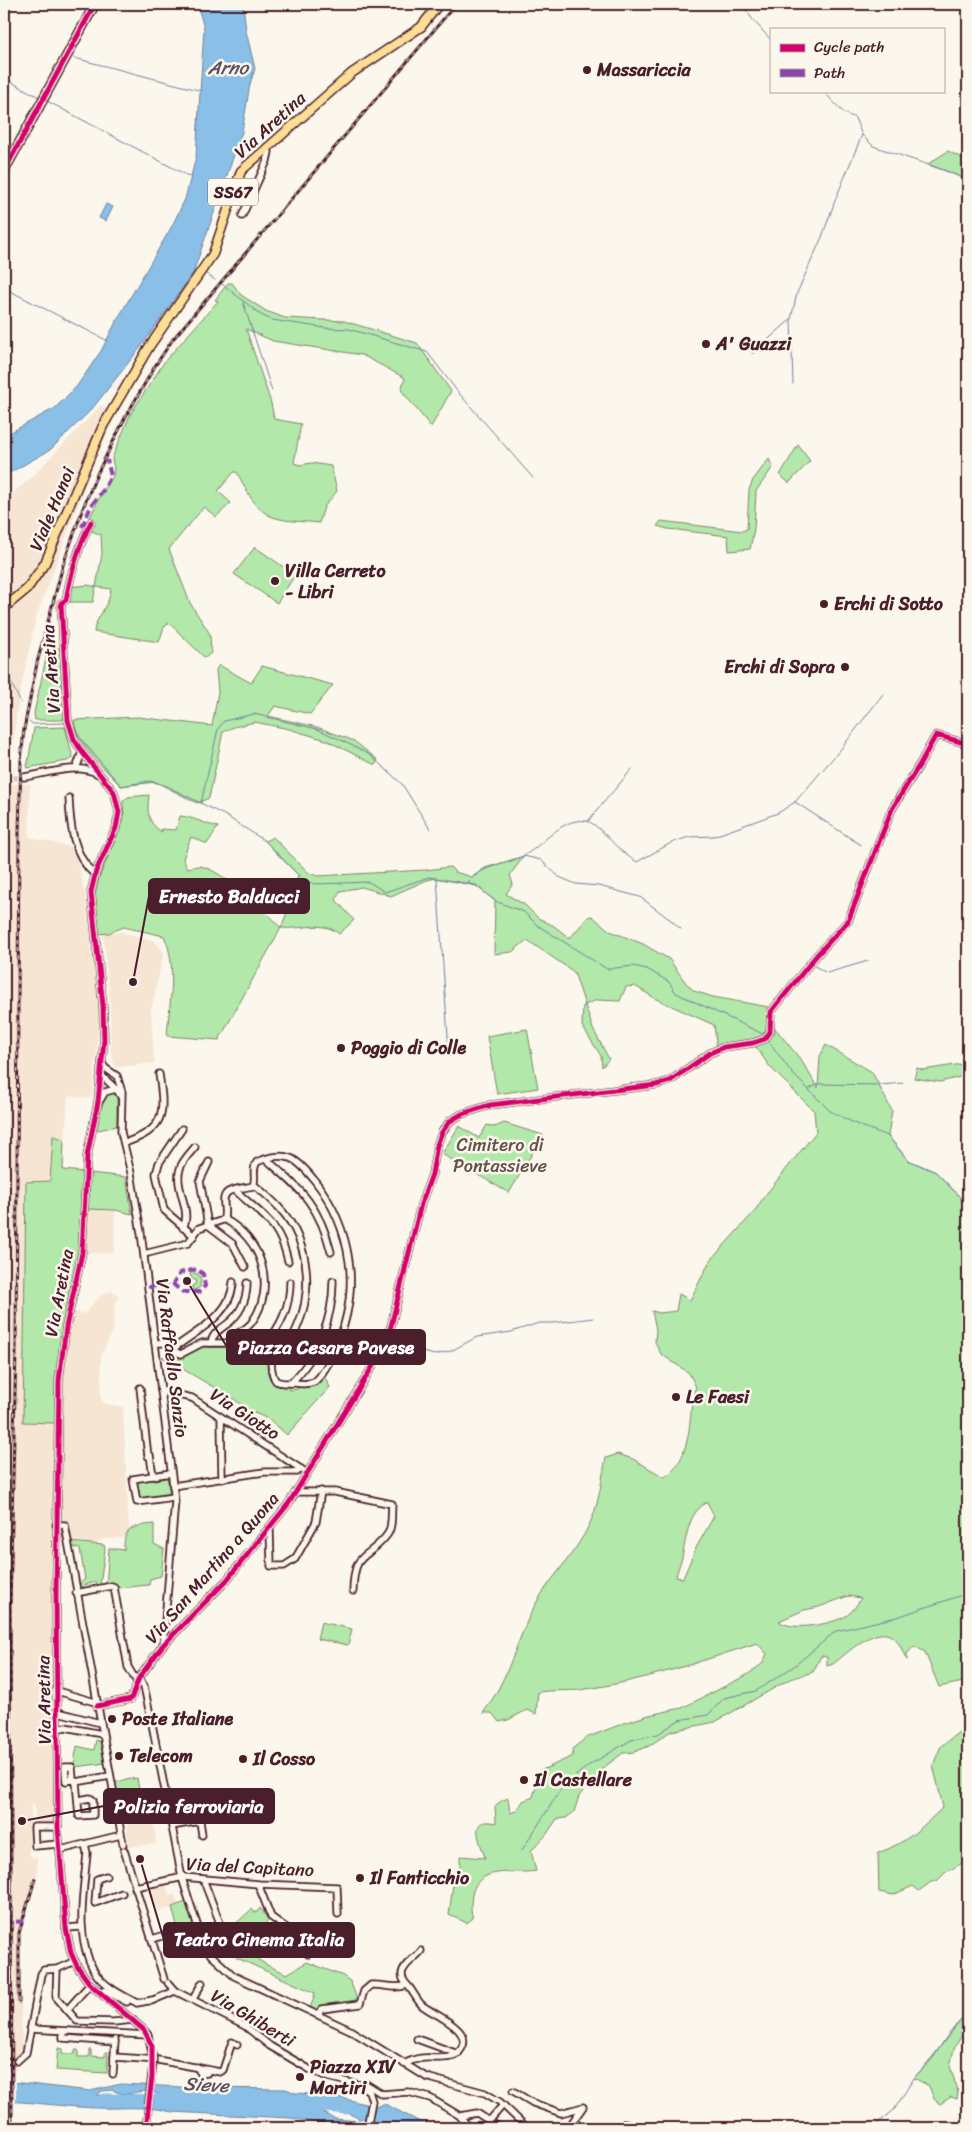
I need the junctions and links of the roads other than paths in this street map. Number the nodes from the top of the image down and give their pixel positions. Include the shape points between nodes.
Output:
1 (95, 4) edge
2 (439, 4) edge
3 (267, 147) junction
4 (4, 171) edge
5 (242, 216) dead end
6 (97, 438) joint
7 (91, 522) dead end
8 (4, 608) edge
9 (968, 744) edge
10 (82, 752) junction
11 (88, 759) junction
12 (76, 769) junction
13 (86, 770) junction
14 (100, 775) junction
15 (24, 778) tunnel mouth
16 (68, 798) dead end
17 (95, 875) junction
18 (102, 1062) junction
19 (107, 1069) junction
20 (160, 1074) dead end
21 (101, 1075) junction
22 (116, 1089) junction
23 (122, 1099) junction
24 (97, 1106) junction
25 (182, 1129) dead end
26 (124, 1143) junction
27 (195, 1148) dead end
28 (268, 1159) junction
29 (209, 1162) dead end
30 (254, 1185) junction
31 (235, 1190) junction
32 (224, 1219) junction
33 (208, 1225) junction
34 (183, 1228) junction
35 (194, 1236) junction
36 (331, 1252) dead end
37 (144, 1254) junction
38 (288, 1262) dead end
39 (245, 1268) dead end
40 (333, 1281) dead end
41 (233, 1282) dead end
42 (290, 1282) dead end
43 (247, 1283) dead end
44 (229, 1342) junction
45 (155, 1343) junction
46 (211, 1343) junction
47 (265, 1345) junction
48 (173, 1349) junction
49 (270, 1356) junction
50 (291, 1383) junction
51 (140, 1388) dead end
52 (161, 1391) junction
53 (221, 1417) junction
54 (303, 1472) junction
55 (171, 1473) junction
56 (153, 1476) junction
57 (222, 1479) junction
58 (173, 1486) junction
59 (321, 1491) junction
60 (296, 1492) junction
61 (174, 1497) junction
62 (56, 1525) junction
63 (270, 1528) junction
64 (353, 1590) dead end
65 (76, 1593) junction
66 (163, 1645) junction
67 (138, 1680) junction
68 (57, 1691) junction
69 (96, 1704) junction
70 (58, 1712) junction
71 (92, 1721) junction
72 (100, 1723) junction
73 (58, 1729) junction
74 (102, 1734) junction
75 (110, 1776) junction
76 (79, 1800) dead end
77 (172, 1826) junction
78 (58, 1827) junction
79 (121, 1835) junction
80 (202, 1835) dead end
81 (85, 1844) junction
82 (59, 1847) junction
83 (106, 1876) dead end
84 (182, 1878) junction
85 (203, 1879) junction
86 (258, 1884) junction
87 (135, 1888) junction
88 (122, 1893) tunnel mouth
89 (338, 1914) dead end
90 (81, 1927) junction
91 (66, 1928) junction
92 (224, 1931) dead end
93 (172, 1933) dead end
94 (152, 1939) junction
95 (421, 1951) dead end
96 (308, 1954) dead end
97 (74, 1961) junction
98 (57, 1969) junction
99 (202, 1983) dead end
100 (90, 1984) junction
101 (407, 1985) junction
102 (100, 1991) junction
103 (175, 1991) junction
104 (193, 1999) junction
105 (153, 2000) junction
106 (67, 2010) junction
107 (316, 2014) junction
108 (133, 2020) junction
109 (32, 2021) junction
110 (30, 2029) junction
111 (38, 2030) junction
112 (148, 2035) junction
113 (115, 2038) junction
114 (417, 2039) dead end
115 (237, 2045) dead end
116 (458, 2054) junction
117 (114, 2057) junction
118 (17, 2061) dead end
119 (404, 2064) junction
120 (113, 2074) dead end
121 (360, 2085) junction
122 (513, 2091) dead end
123 (503, 2105) junction
124 (460, 2116) junction
125 (490, 2120) junction
126 (625, 2122) dead end
127 (146, 2128) edge
128 (367, 2128) edge
129 (469, 2128) edge
130 (500, 2128) edge
131 (527, 2128) edge
132 (568, 2128) edge
133 (644, 2128) edge

1 - 4 main road
2 - 3 main road, Via Aretina / SS67 via 421,27 352,73
3 - 5 street via 267,161
3 - 6 main road, Via Aretina / SS67 via 241,171 213,254 149,347
6 - 8 main road, Viale Hanoi / SS67 via 45,563 27,589
7 - 10 street, Via Aretina via 74,562 66,600 61,602 68,720
9 - 54 street, Via San Martino a Quona via 936,735 892,809 848,921 771,1012 770,1032 765,1039 710,1053 670,1082 656,1086 496,1104 450,1121 437,1145 432,1174 382,1351
10 - 11 street, Via Aretina
10 - 12 street
11 - 13 street
11 - 14 street, Via Aretina
12 - 13 street
12 - 15 street
13 - 14 street
14 - 17 street, Via Aretina via 114,792 119,812 116,828
16 - 17 street via 81,859
17 - 18 street, Via Aretina via 91,899 104,1006
18 - 19 street
18 - 21 street, Via Aretina
19 - 21 street
19 - 23 street, Via Raffaello Sanzio via 117,1076
20 - 26 street via 161,1115 147,1134
21 - 22 street
21 - 24 street, Via Aretina
22 - 23 street
22 - 24 street via 105,1092
23 - 26 street, Via Raffaello Sanzio
24 - 62 street, Via Aretina via 87,1156 82,1253 66,1327 59,1380
25 - 34 street via 156,1172 164,1208
26 - 37 street, Via Raffaello Sanzio
27 - 34 street via 183,1162 179,1173 186,1221
28 - 30 street via 254,1166
28 - 36 street via 310,1202 323,1226
28 - 50 street via 290,1157 319,1186 340,1226 350,1265 348,1308 334,1351 316,1380
29 - 33 street via 200,1181
30 - 31 street
30 - 49 street via 288,1219 299,1241 305,1264 305,1304 298,1327 284,1351 278,1356
31 - 32 street via 225,1196
31 - 38 street via 274,1227
32 - 33 street
32 - 44 street via 250,1239 263,1275 263,1296 257,1314 250,1325
33 - 35 street via 198,1228
33 - 39 street via 234,1246
34 - 35 street
35 - 37 street via 188,1243
37 - 45 street, Via Raffaello Sanzio
40 - 50 street via 331,1310 323,1336 313,1356
41 - 48 street via 230,1299 222,1311
42 - 47 street via 284,1317
43 - 46 street via 246,1296 240,1308 232,1320 212,1336
44 - 46 street
44 - 47 street
45 - 48 street via 167,1343
45 - 52 street, Via Raffaello Sanzio
46 - 48 street via 198,1344 182,1354
47 - 49 street
49 - 50 street via 274,1379
51 - 56 street
52 - 53 street, Via Giotto via 192,1398
52 - 55 street, Via Raffaello Sanzio
53 - 54 street, Via Giotto
53 - 57 street
54 - 57 street via 264,1472
54 - 60 street, Via San Martino a Quona
55 - 56 street
55 - 58 street, Via Raffaello Sanzio
56 - 61 street via 133,1479 137,1502
57 - 58 street
58 - 61 street, Via Raffaello Sanzio
59 - 60 street
59 - 63 street via 316,1522 295,1559 288,1564 271,1566
59 - 64 street via 392,1504 387,1535 359,1561 353,1576
60 - 63 street, Via San Martino a Quona
61 - 66 street, Via Raffaello Sanzio
62 - 65 street via 64,1525
62 - 68 street, Via Aretina
63 - 66 street, Via San Martino a Quona via 226,1581
65 - 67 street via 114,1587 128,1667
65 - 69 street
66 - 67 street, Via San Martino a Quona
67 - 69 street, Via San Martino a Quona via 131,1699
67 - 77 street via 144,1686
68 - 69 street
68 - 70 street, Via Aretina
69 - 71 street
69 - 72 street
70 - 71 street
70 - 73 street, Via Aretina
71 - 72 street
72 - 74 street
73 - 74 street via 65,1726
73 - 78 street, Via Aretina
74 - 75 street
75 - 76 street via 74,1780
75 - 79 street
77 - 80 street via 200,1821
77 - 84 street
78 - 82 street, Via Aretina
78 - 82 street via 34,1827 35,1846
79 - 81 street
79 - 87 street
81 - 82 street
81 - 90 street
82 - 91 street, Via Aretina
83 - 88 street via 97,1879 95,1902
84 - 85 street, Via del Capitano
84 - 87 street, Via del Capitano
84 - 107 street via 202,1940 218,1964 242,1981
85 - 86 street, Via del Capitano
85 - 92 street
86 - 89 street, Via del Capitano via 337,1887
86 - 96 street via 271,1917 292,1932
87 - 94 street
90 - 91 street
90 - 105 street via 94,1970 102,1980 137,2003
91 - 97 street, Via Aretina
93 - 94 street
94 - 103 street, Via Ghiberti via 166,1981
95 - 101 street via 402,1973
97 - 98 street
97 - 100 street, Via Aretina
98 - 106 street via 56,1997
98 - 109 street via 44,1970 40,1974
99 - 104 street
100 - 102 street
100 - 106 street
101 - 107 street via 394,1988 371,1985 364,1991 360,2004 322,2009
101 - 116 street via 421,2004 457,2027 463,2044
102 - 105 street via 107,1991 137,2007
102 - 108 street
103 - 104 street, Via Ghiberti
103 - 105 street
104 - 121 street, Via Ghiberti via 245,2026 270,2046 310,2069
106 - 108 street via 77,2021
107 - 119 street via 350,2030
108 - 112 street
109 - 110 street
109 - 111 street
110 - 111 street
110 - 118 street via 26,2053
111 - 113 street via 63,2032 62,2038
112 - 113 street
112 - 127 street via 153,2060
113 - 117 street
114 - 116 street
115 - 117 street via 232,2042 223,2070 208,2070 201,2074 197,2067
116 - 119 street via 448,2058 428,2056
117 - 120 street
119 - 123 street via 426,2077 485,2093
121 - 124 street, Via Ghiberti via 366,2084 382,2094 408,2092 430,2098
121 - 128 street via 369,2090 372,2101
122 - 132 street via 561,2113 583,2107
123 - 125 street
123 - 131 street
124 - 125 street via 478,2113
124 - 129 street
125 - 130 street
126 - 133 street

